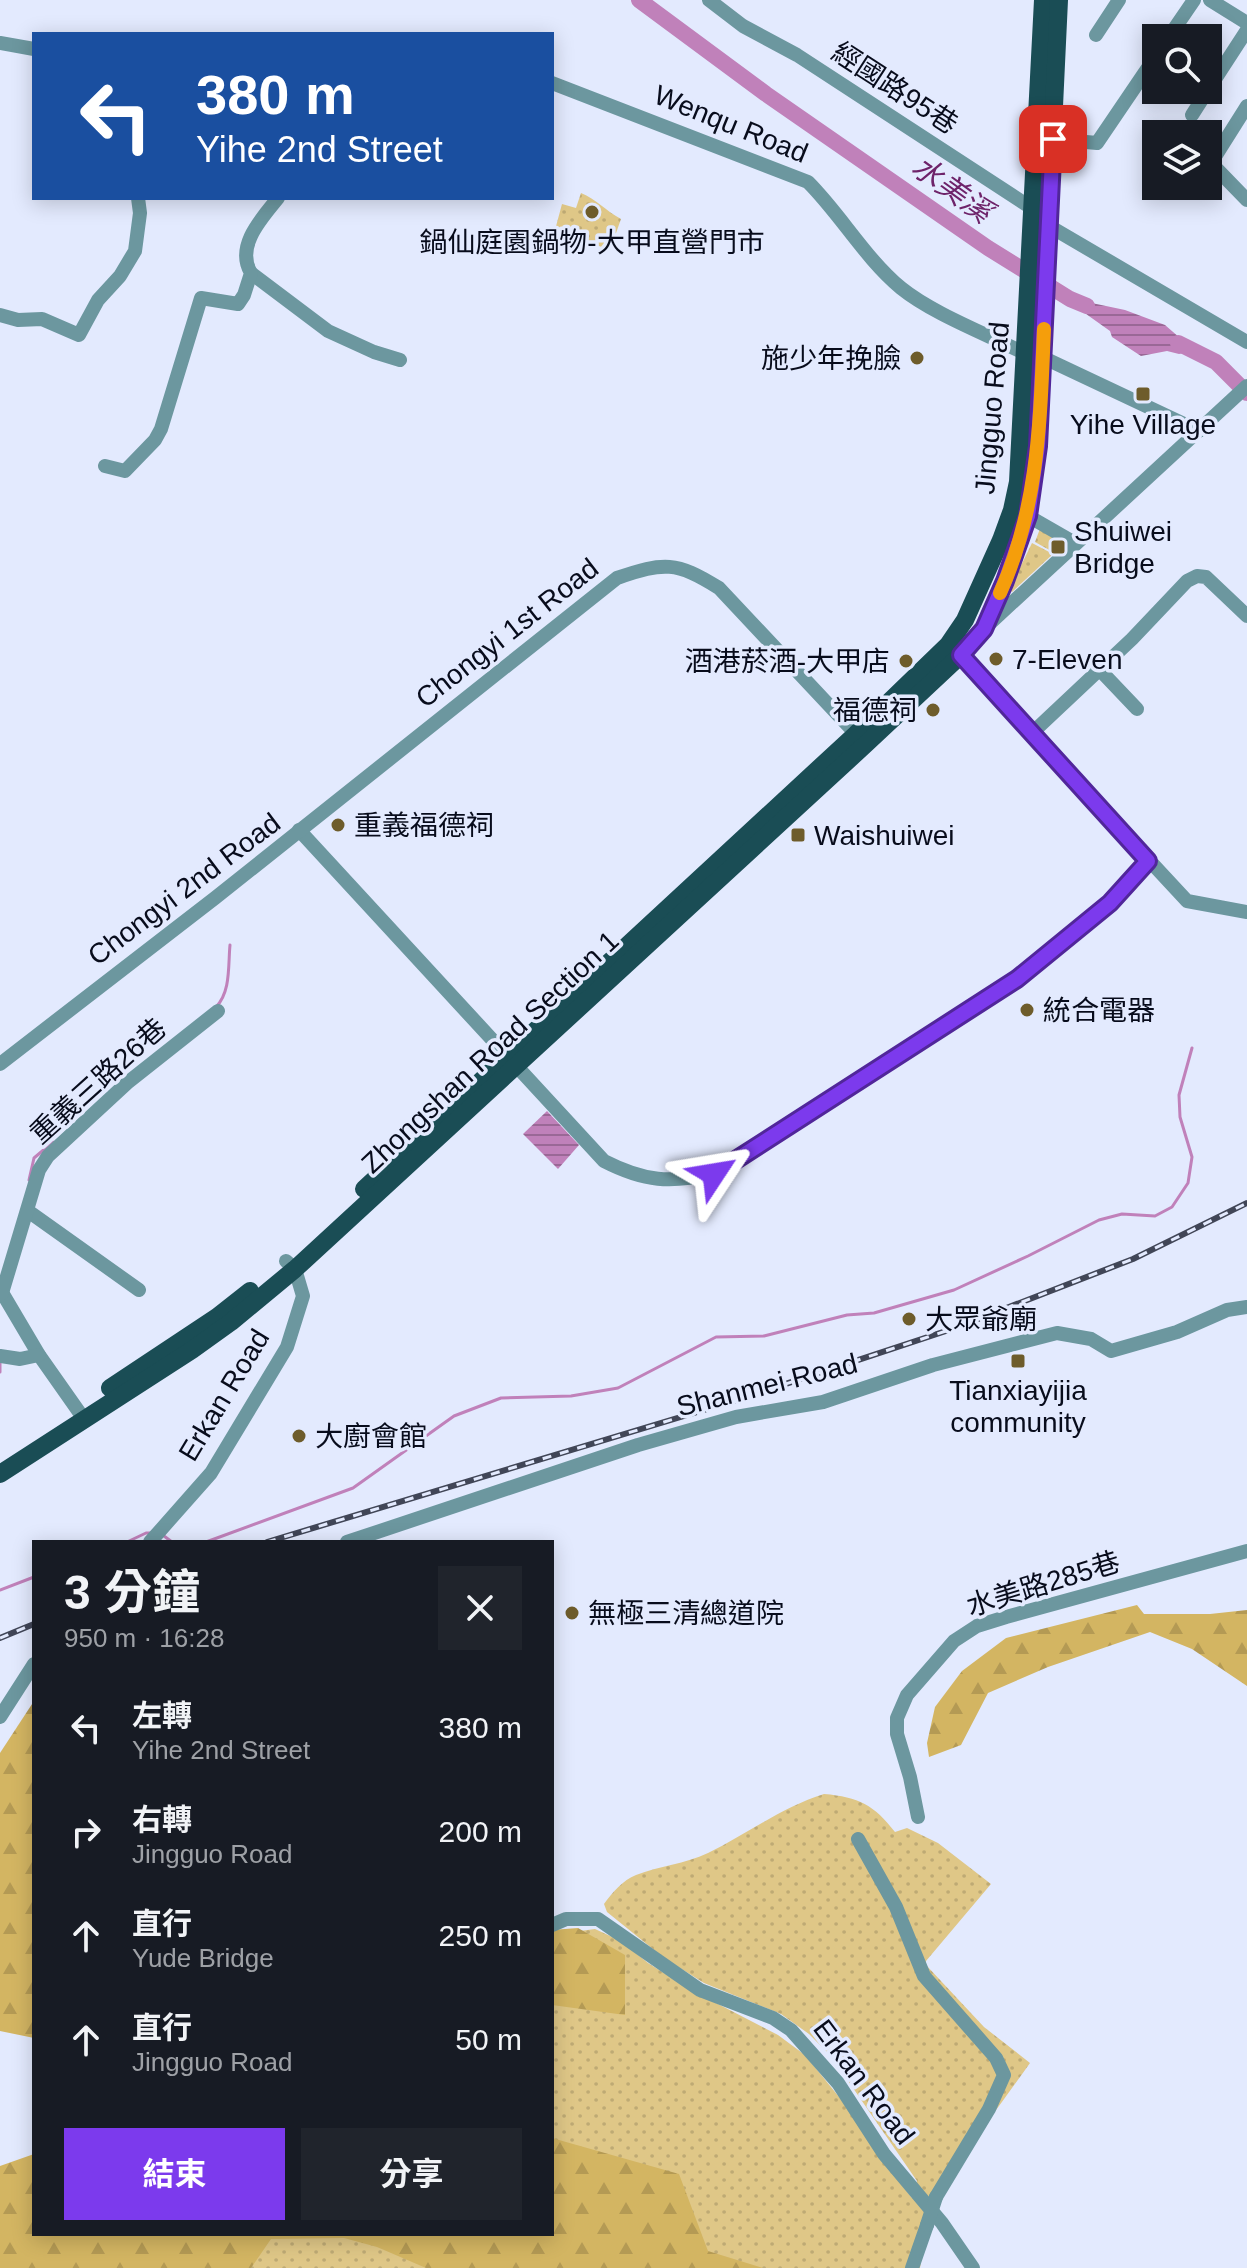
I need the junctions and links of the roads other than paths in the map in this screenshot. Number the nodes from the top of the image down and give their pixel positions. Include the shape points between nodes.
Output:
1 (709, 0) edge
2 (1043, 0) edge
3 (1059, 0) edge
4 (1119, 0) edge
5 (1194, 0) edge
6 (1210, 0) edge
7 (1247, 23) edge
8 (1178, 24) edge
9 (1247, 30) edge
10 (1096, 35) dead end
11 (0, 43) edge
12 (32, 49) edge
13 (1222, 68) edge
14 (1142, 77) edge
15 (554, 84) edge
16 (1199, 104) edge
17 (1247, 106) edge
18 (1192, 115) dead end
19 (1053, 139) junction
20 (138, 200) edge
21 (277, 200) edge
22 (1247, 200) edge
23 (1033, 209) junction
24 (1043, 234) junction
25 (251, 273) junction
26 (0, 315) edge
27 (1247, 342) edge
28 (1034, 355) junction
29 (400, 360) dead end
30 (1247, 386) edge
31 (1199, 431) junction
32 (105, 466) dead end
33 (1028, 516) junction
34 (1075, 543) junction
35 (1247, 616) edge
36 (984, 629) junction
37 (954, 650) junction
38 (1098, 668) junction
39 (1137, 709) dead end
40 (856, 734) junction
41 (1031, 734) junction
42 (299, 830) junction
43 (1148, 861) junction
44 (1247, 912) edge
45 (218, 1011) dead end
46 (511, 1062) junction
47 (0, 1064) edge
48 (28, 1211) junction
49 (290, 1265) junction
50 (139, 1290) dead end
51 (1, 1291) edge
52 (1247, 1307) edge
53 (39, 1355) junction
54 (0, 1356) edge
55 (81, 1415) junction
56 (0, 1459) edge
57 (0, 1474) edge
58 (152, 1540) edge
59 (353, 1540) edge
60 (1247, 1551) edge
61 (32, 1667) edge
62 (0, 1717) edge
63 (918, 1817) dead end
64 (858, 1839) dead end
65 (554, 1924) edge
66 (912, 2268) edge
67 (973, 2268) edge

1 - 23 street, 經國路95巷
2 - 23 main road
3 - 19 main road
4 - 10 street
5 - 8 street
6 - 7 street
9 - 13 street
11 - 12 street
14 - 19 street via 1097,143
15 - 28 street, Wenqu Road via 808,182 902,289
16 - 18 street
17 - 22 street via 1211,163
19 - 24 main road
20 - 26 street via 135,251 79,335 42,319
21 - 25 street via 247,244
23 - 24 main road
24 - 27 street
24 - 28 main road, Jingguo Road
25 - 29 street via 328,331
25 - 32 street via 238,304 201,298 155,440 125,471
28 - 31 street, Wenqu Road
28 - 33 main road, Jingguo Road via 1038,446
28 - 37 main road, Jingguo Road via 1012,510
30 - 31 street, Zhongshan Road Section 1
31 - 34 street, Zhongshan Road Section 1
33 - 34 street
33 - 36 main road, Jingguo Road
34 - 36 street, Zhongshan Road Section 1
35 - 38 street via 1214,582 1197,576
36 - 37 main road, Zhongshan Road Section 1
37 - 40 main road, Zhongshan Road Section 1
37 - 41 street
37 - 46 main road, Zhongshan Road Section 1
38 - 39 street
38 - 41 street
40 - 42 street, Chongyi 1st Road via 719,588 694,572 669,565 644,569 617,578
40 - 46 main road, Zhongshan Road Section 1
41 - 43 street
42 - 46 street, Chongyi 2nd Road
42 - 47 street, Chongyi 2nd Road
43 - 44 street via 1187,901
43 - 46 street, Chongyi 2nd Road via 1110,903 1017,979 714,1174 656,1180 604,1161
45 - 48 street, 重義三路26巷 via 127,1083 48,1156
46 - 49 main road, Zhongshan Road Section 1
48 - 50 street
48 - 51 street, 重義三路26巷
49 - 55 main road, Zhongshan Road Section 1
49 - 58 street, Erkan Road via 303,1296 287,1347 211,1473
51 - 53 street
52 - 59 street, Shanmei Road via 1111,1351 1091,1339 1057,1333 933,1365 823,1402 736,1417 638,1445
53 - 54 street
53 - 55 street
55 - 56 main road, Zhongshan Road Section 1
55 - 57 main road, Zhongshan Road Section 1
60 - 63 street, 水美路285巷 via 1006,1617 954,1641 919,1678 897,1718
61 - 62 street
64 - 66 street, bridge via 896,1907 924,1976 996,2058 1004,2075 936,2197
65 - 67 street, Erkan Road via 598,1919 700,1990 791,2030 838,2083 884,2154

